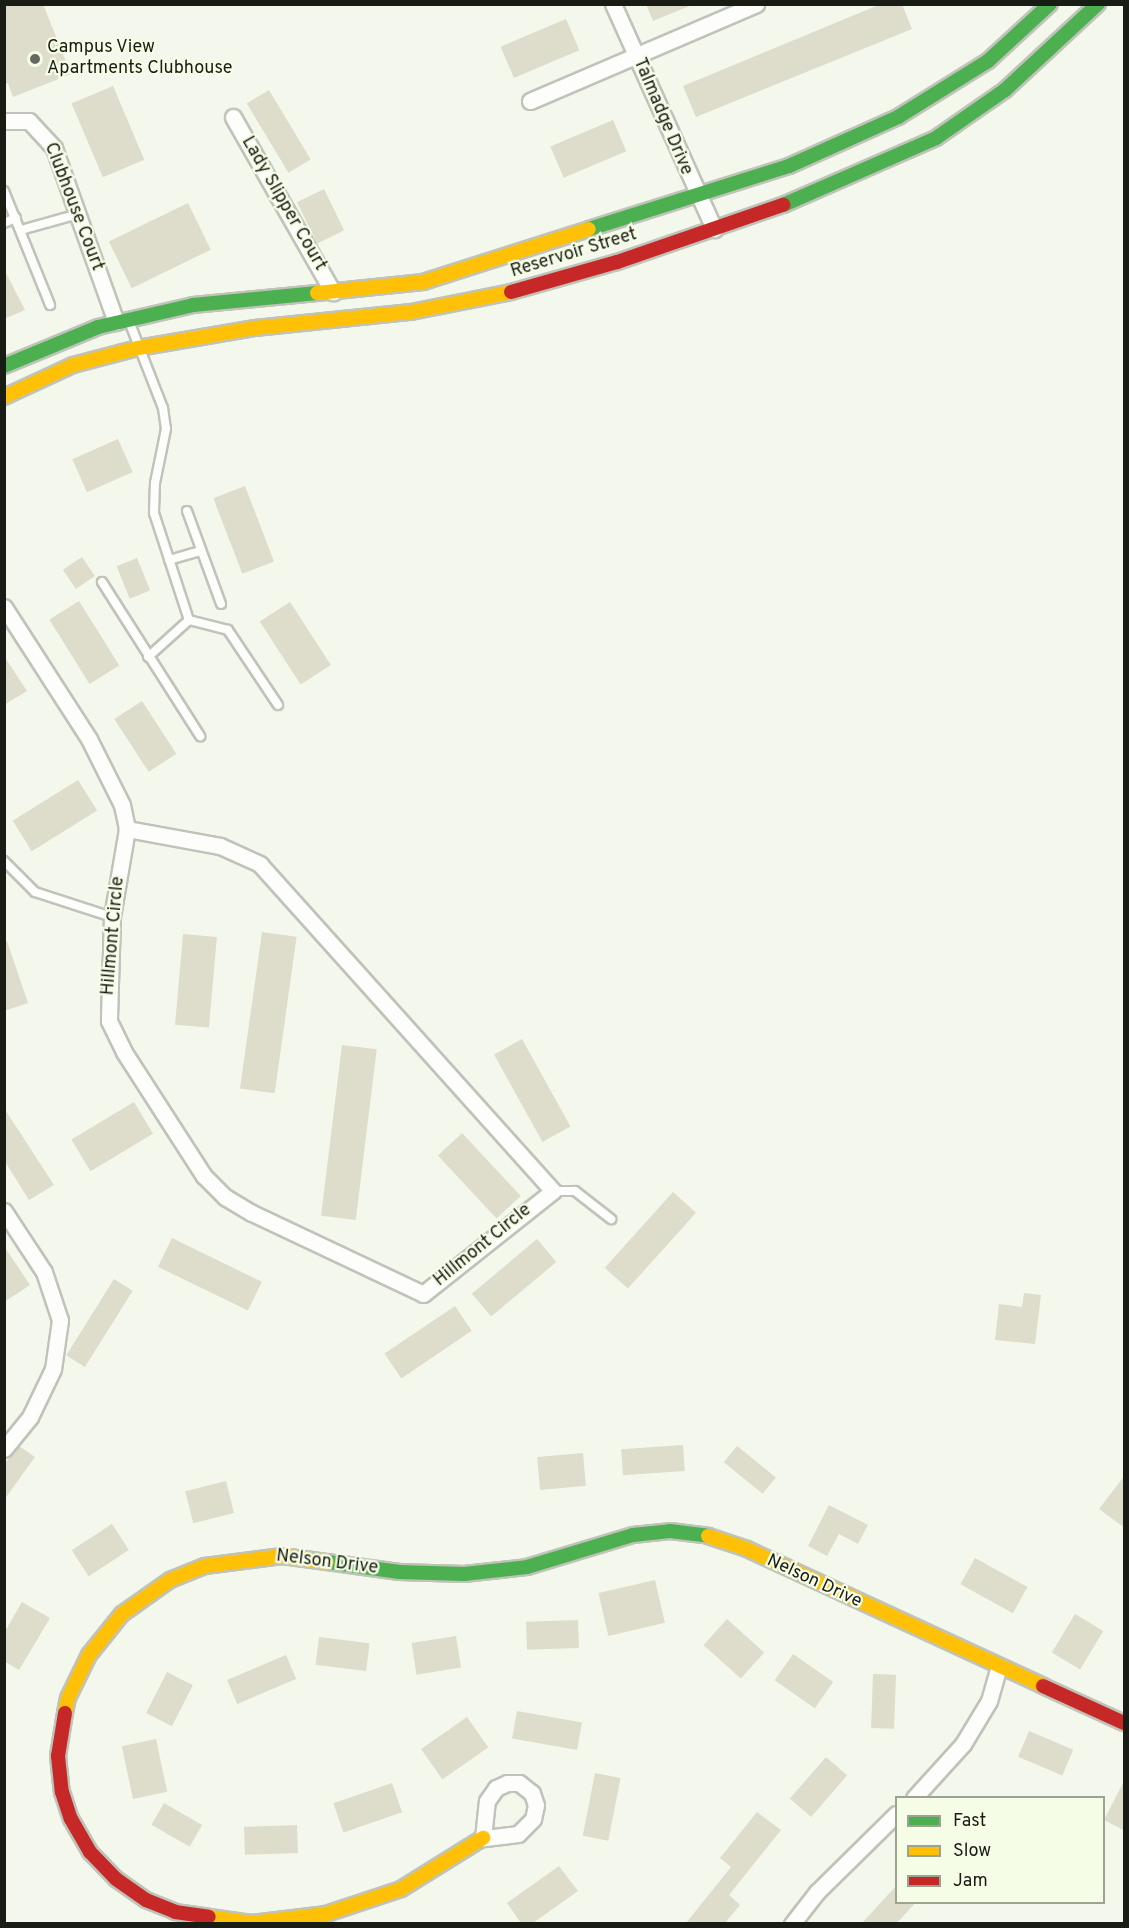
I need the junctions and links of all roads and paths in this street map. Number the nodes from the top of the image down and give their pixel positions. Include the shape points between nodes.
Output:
1 (613, 4) edge
2 (756, 4) edge
3 (1050, 4) edge
4 (1098, 4) edge
5 (636, 56) junction
6 (530, 101) dead end
7 (233, 117) dead end
8 (4, 120) edge
9 (4, 191) edge
10 (696, 196) junction
11 (78, 214) junction
12 (16, 218) junction
13 (4, 223) edge
14 (714, 229) junction
15 (21, 230) junction
16 (333, 292) junction
17 (50, 305) dead end
18 (122, 320) junction
19 (138, 348) junction
20 (4, 366) edge
21 (4, 397) edge
22 (187, 511) dead end
23 (201, 551) junction
24 (169, 560) junction
25 (102, 582) dead end
26 (221, 604) dead end
27 (4, 607) edge
28 (189, 620) junction
29 (148, 657) junction
30 (278, 705) dead end
31 (200, 736) dead end
32 (127, 829) junction
33 (4, 861) edge
34 (112, 917) junction
35 (553, 1191) junction
36 (4, 1211) edge
37 (611, 1219) dead end
38 (4, 1449) edge
39 (999, 1666) junction
40 (1125, 1723) edge
41 (915, 1796) edge
42 (895, 1816) edge
43 (483, 1838) dead end
44 (792, 1923) edge

1 - 5 street, Talmadge Drive
2 - 5 street
3 - 10 main road, Reservoir Street via 987,61 898,117 789,166
4 - 14 main road, Reservoir Street via 1013,84 936,138 824,189
5 - 6 street
5 - 10 street, Talmadge Drive
7 - 16 street, Lady Slipper Court
8 - 11 street, Clubhouse Court via 29,121 45,135
9 - 12 lane
10 - 14 street, Talmadge Drive
10 - 16 main road, Reservoir Street via 414,284
11 - 15 lane
11 - 18 street, Clubhouse Court
12 - 13 lane
12 - 15 lane
14 - 19 main road, Reservoir Street via 617,262 452,305 353,321 255,328
15 - 17 lane
16 - 18 main road, Reservoir Street via 193,305
18 - 19 lane
18 - 20 main road, Reservoir Street via 47,345
19 - 21 main road, Reservoir Street via 73,365
19 - 24 lane via 166,424 153,502
22 - 23 lane
23 - 24 lane
23 - 26 lane
24 - 28 lane
25 - 29 lane
27 - 32 street, Hillmont Circle via 109,772
28 - 29 lane
28 - 30 lane via 228,630
29 - 31 lane
32 - 34 street, Hillmont Circle
32 - 35 street via 220,846 260,864
33 - 34 lane via 35,892
34 - 35 street, Hillmont Circle via 109,1021 124,1052 204,1176 225,1197 423,1294
35 - 37 lane via 575,1191
36 - 38 street via 44,1272 60,1320 53,1369 30,1417
39 - 40 main road, Nelson Drive
39 - 41 street via 989,1701 963,1744
39 - 43 main road, Nelson Drive via 725,1541 687,1532 656,1532 527,1567 464,1574 399,1572 282,1556 206,1566 170,1580 122,1614 89,1655 68,1698 58,1756 62,1792 71,1819 90,1852 116,1879 146,1900 175,1912 252,1923 326,1914 401,1889
42 - 44 street via 821,1888

